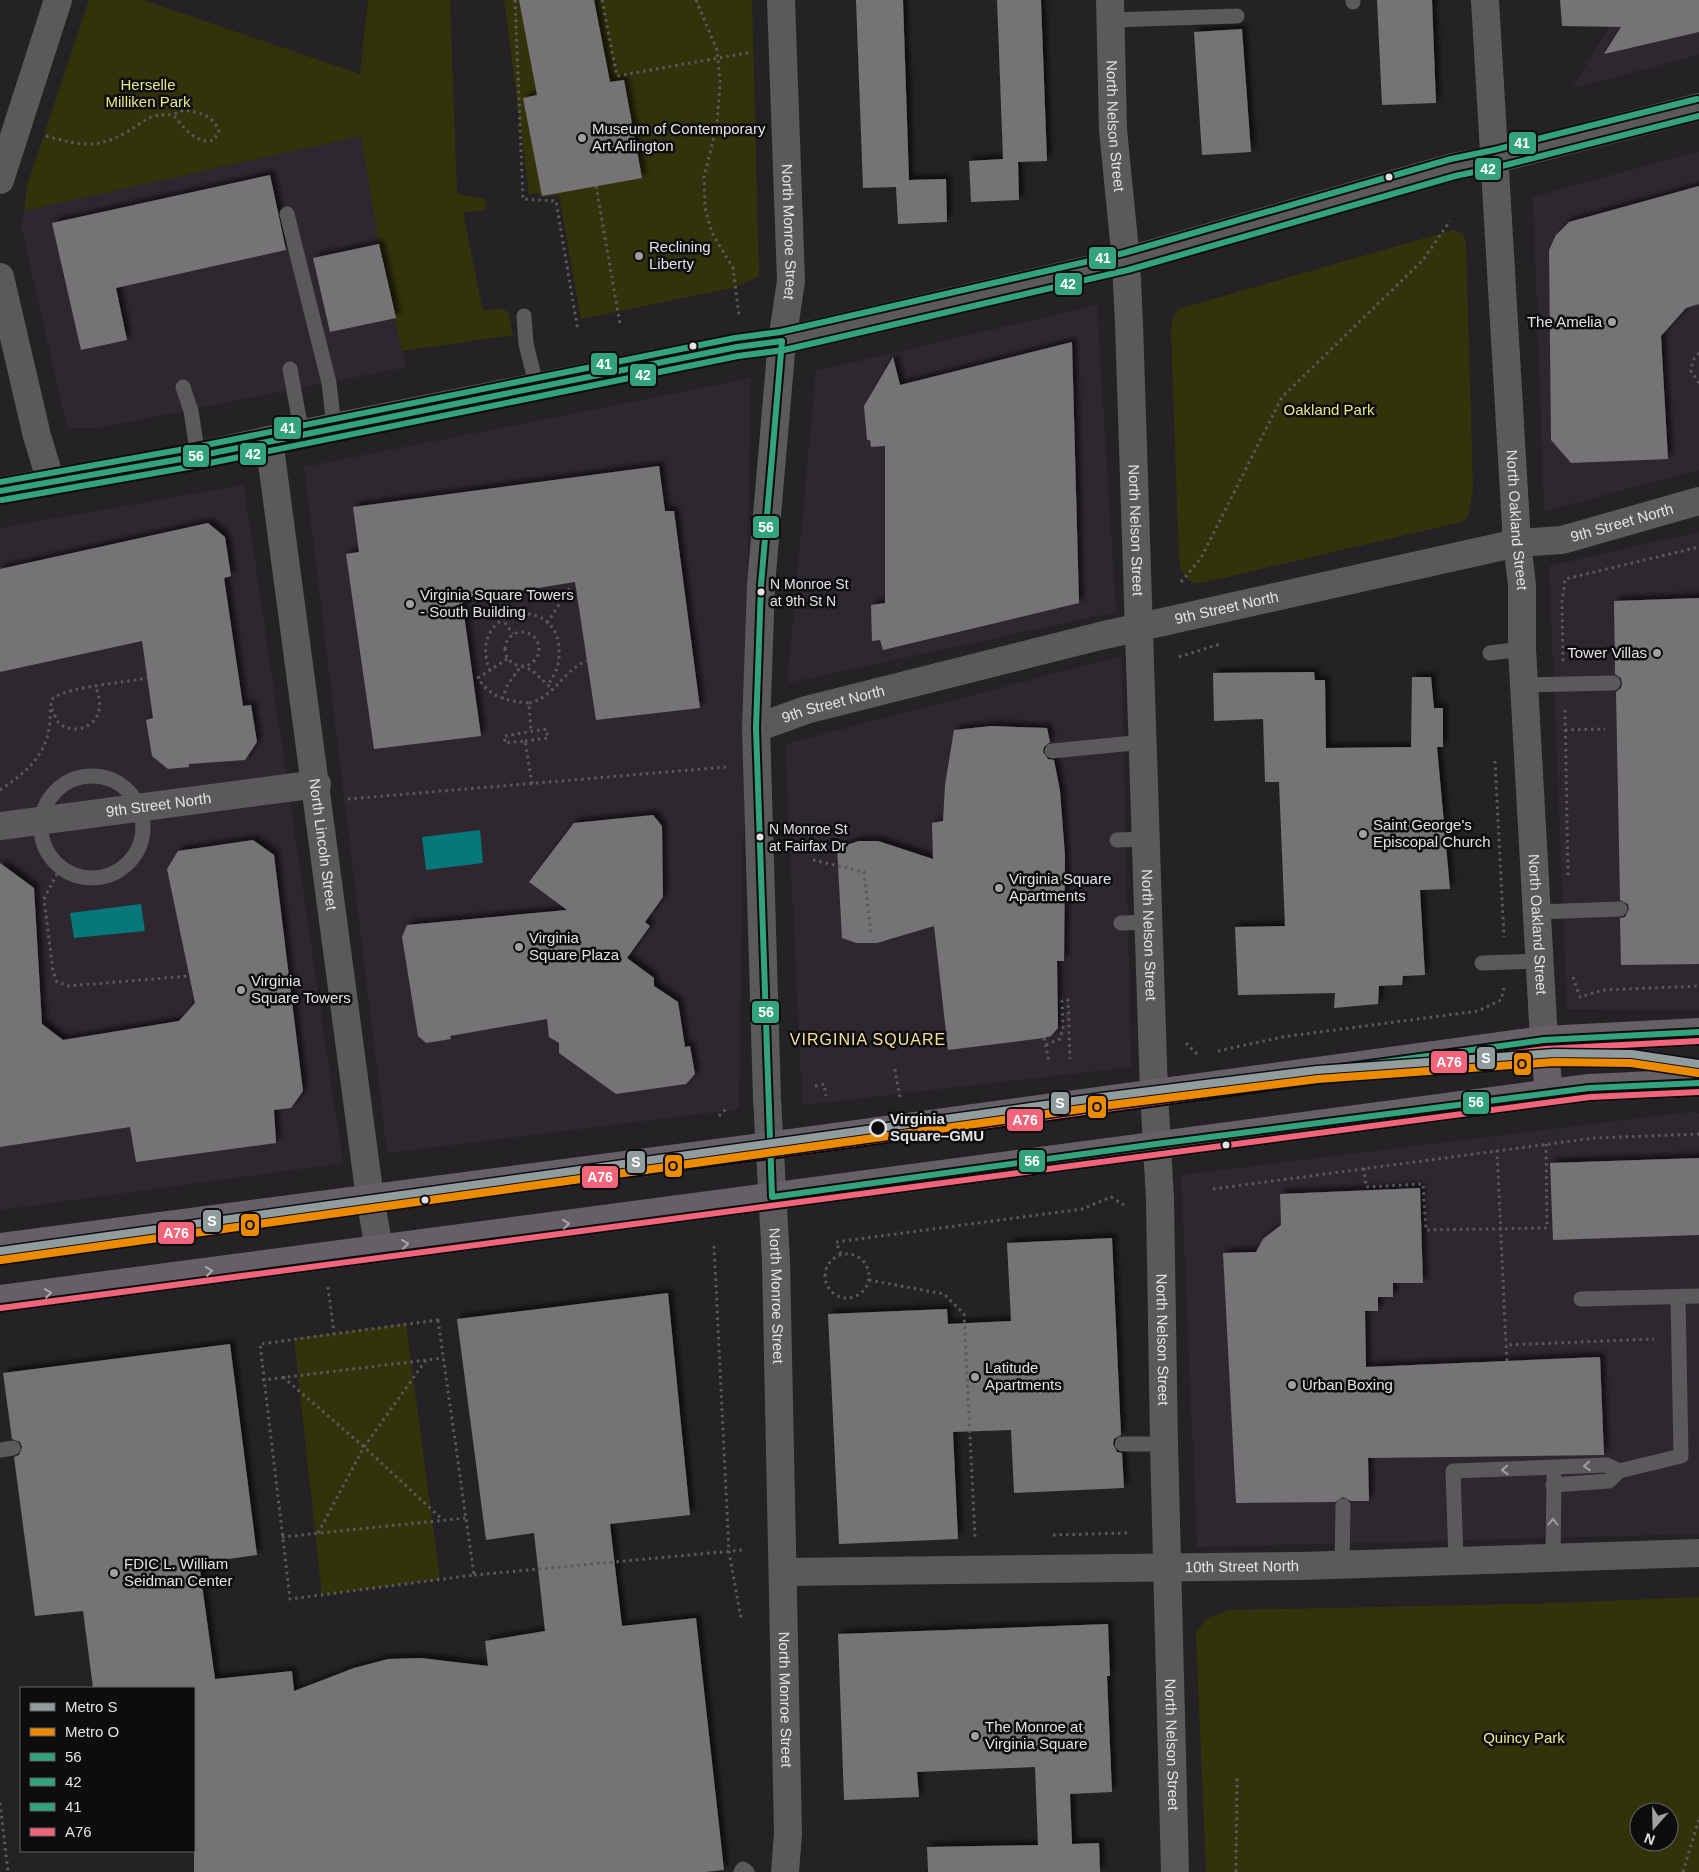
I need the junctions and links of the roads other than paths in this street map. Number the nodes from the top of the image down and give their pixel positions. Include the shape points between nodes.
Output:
1 (58, 0) edge
2 (781, 0) edge
3 (1485, 0) edge
4 (1110, 10) edge
5 (1237, 16) dead end
6 (1699, 106) edge
7 (1496, 159) junction
8 (0, 180) edge
9 (286, 214) dead end
10 (1126, 261) junction
11 (0, 277) edge
12 (524, 316) dead end
13 (6, 326) edge
14 (782, 340) junction
15 (290, 369) dead end
16 (183, 387) dead end
17 (537, 388) junction
18 (334, 428) junction
19 (302, 434) junction
20 (269, 440) junction
21 (198, 456) junction
22 (51, 482) junction
23 (0, 491) edge
24 (1699, 501) edge
25 (1517, 543) junction
26 (1140, 627) junction
27 (1522, 649) junction
28 (1490, 653) dead end
29 (1613, 683) dead end
30 (1524, 685) junction
31 (756, 728) junction
32 (1144, 742) junction
33 (1052, 751) dead end
34 (316, 784) junction
35 (140, 808) junction
36 (41, 821) junction
37 (0, 826) edge
38 (1147, 839) junction
39 (1117, 840) dead end
40 (1620, 909) dead end
41 (1537, 912) junction
42 (1150, 922) junction
43 (1121, 923) dead end
44 (1540, 961) junction
45 (1482, 963) dead end
46 (1699, 1032) edge
47 (1544, 1040) junction
48 (1699, 1083) edge
49 (1154, 1093) junction
50 (1549, 1093) junction
51 (1156, 1144) junction
52 (769, 1146) junction
53 (772, 1197) junction
54 (370, 1198) junction
55 (0, 1247) edge
56 (379, 1248) junction
57 (1699, 1296) edge
58 (1678, 1297) junction
59 (0, 1299) edge
60 (1581, 1299) dead end
61 (1122, 1444) dead end
62 (1164, 1444) junction
63 (1554, 1469) junction
64 (1619, 1471) junction
65 (1554, 1485) junction
66 (1342, 1506) dead end
67 (1699, 1553) edge
68 (1553, 1558) junction
69 (1456, 1561) junction
70 (1342, 1565) junction
71 (1167, 1567) junction
72 (784, 1572) junction
73 (742, 1872) edge
74 (747, 1872) edge
75 (786, 1872) edge
76 (1175, 1872) edge

1 - 8 street
2 - 14 street, North Monroe Street via 790,281
3 - 7 street, North Oakland Street
4 - 5 lane
4 - 10 street, North Nelson Street via 1113,130
6 - 7 street
7 - 10 street via 1453,167
7 - 25 street, North Oakland Street
9 - 18 lane via 328,383
10 - 14 street
10 - 26 street, North Nelson Street
11 - 13 street
12 - 17 lane via 526,344
13 - 22 street
14 - 17 street
14 - 31 street, North Monroe Street via 761,585
15 - 19 lane
16 - 21 lane
17 - 18 street
18 - 19 street
19 - 20 street
20 - 21 street
20 - 34 street, North Lincoln Street
21 - 22 street
22 - 23 street
24 - 25 street, 9th Street North via 1562,540
25 - 26 street, 9th Street North
25 - 27 street, North Oakland Street via 1522,585
26 - 31 street, 9th Street North via 819,706
26 - 32 street, North Nelson Street
27 - 28 lane
27 - 30 street, North Oakland Street
29 - 30 lane
30 - 41 street, North Oakland Street
31 - 52 street, North Monroe Street
32 - 33 lane
32 - 38 street, North Nelson Street
34 - 35 street, 9th Street North
34 - 54 street, North Lincoln Street
35 - 36 street, 9th Street North
35 - 36 lane via 132,793 108,778 94,775 66,782 55,791 47,802
35 - 36 lane via 144,834 139,849 131,862 104,877 88,879 60,868 44,844
36 - 37 street, 9th Street North
38 - 39 lane
38 - 42 street, North Nelson Street
40 - 41 lane
41 - 44 street, North Oakland Street
42 - 43 lane
42 - 49 street, North Nelson Street
44 - 45 lane
44 - 47 street, North Oakland Street
46 - 47 main road
47 - 49 main road
47 - 50 main road
48 - 50 main road
49 - 51 street, North Nelson Street
49 - 52 main road
50 - 51 main road
51 - 53 main road
51 - 62 street, North Nelson Street via 1160,1199
52 - 53 street, North Monroe Street
52 - 54 main road
56 -> 53 main road
53 - 72 street, North Monroe Street
54 - 55 main road
54 - 56 street, North Lincoln Street
59 -> 56 main road
57 - 58 lane
58 - 60 lane
58 - 64 lane via 1681,1456
61 - 62 lane
62 - 71 street, North Nelson Street
64 -> 63 lane via 1607,1465
63 - 65 lane
63 -> 69 lane via 1453,1471
64 - 65 lane via 1608,1481
68 -> 65 lane
66 - 70 lane
67 - 68 street, 10th Street North
68 - 69 street, 10th Street North
69 - 70 street, 10th Street North
70 - 71 street, 10th Street North
71 - 72 street, 10th Street North
71 - 76 street, North Nelson Street
72 - 75 street, North Monroe Street
73 - 74 lane via 743,1869

